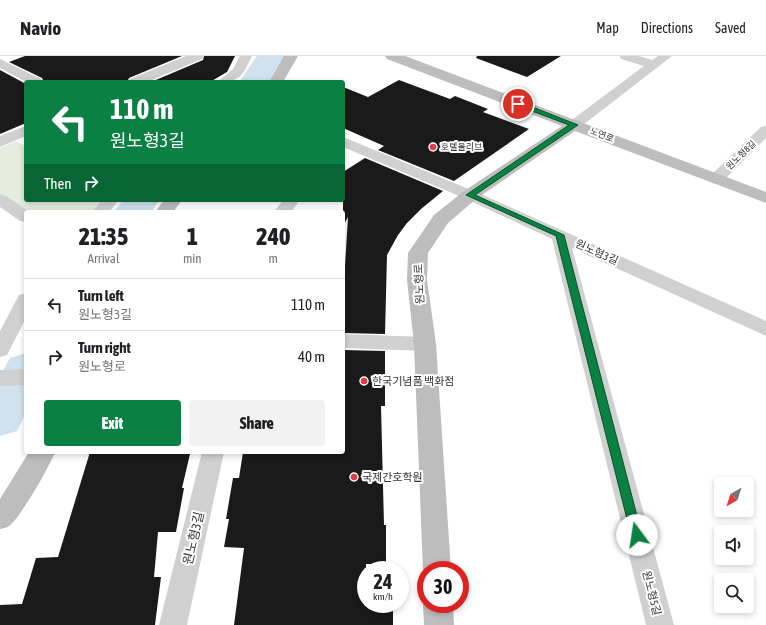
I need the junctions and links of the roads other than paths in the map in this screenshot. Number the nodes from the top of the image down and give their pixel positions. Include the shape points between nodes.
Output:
1 (170, 56) edge
2 (197, 56) edge
3 (246, 56) edge
4 (291, 56) edge
5 (392, 56) edge
6 (626, 56) edge
7 (666, 56) edge
8 (182, 62) junction
9 (0, 63) edge
10 (653, 65) junction
11 (32, 80) edge
12 (139, 80) edge
13 (227, 80) edge
14 (277, 80) edge
15 (574, 125) junction
16 (766, 130) edge
17 (24, 131) edge
18 (0, 142) edge
19 (345, 143) edge
20 (361, 149) junction
21 (345, 160) edge
22 (716, 179) junction
23 (470, 195) junction
24 (766, 198) edge
25 (0, 199) edge
26 (109, 202) edge
27 (290, 202) edge
28 (102, 210) edge
29 (284, 210) edge
30 (24, 216) edge
31 (560, 235) junction
32 (24, 303) edge
33 (766, 329) edge
34 (345, 341) edge
35 (425, 344) junction
36 (0, 350) edge
37 (24, 377) edge
38 (0, 378) edge
39 (41, 454) edge
40 (213, 454) edge
41 (0, 518) edge
42 (437, 561) edge
43 (438, 613) edge
44 (173, 625) edge
45 (439, 625) edge
46 (660, 625) edge

1 - 8 street
2 - 8 street
3 - 13 street via 238,71
4 - 14 street
5 - 15 street, 노연로
6 - 10 street
7 - 10 street, 원노형로
8 - 12 street
9 - 11 street
10 - 15 street, 원노형로
15 - 22 street, 노연로
15 - 23 street, 원노형로
16 - 22 street, 원노형8길
17 - 18 street
19 - 20 street, 원노형3길
20 - 21 street
20 - 23 street, 원노형3길
22 - 24 street, 노연로
23 - 31 street, 원노형3길
23 - 35 street, 원노형로 via 441,219 418,253 417,280
25 - 30 street
26 - 28 street
27 - 29 street
31 - 33 street, 원노형3길
31 - 46 street, 원노형5길
32 - 36 street
34 - 35 street
35 - 42 street, 원노형로
37 - 38 street
39 - 41 street
40 - 44 street, 원노형3길
43 - 45 street

